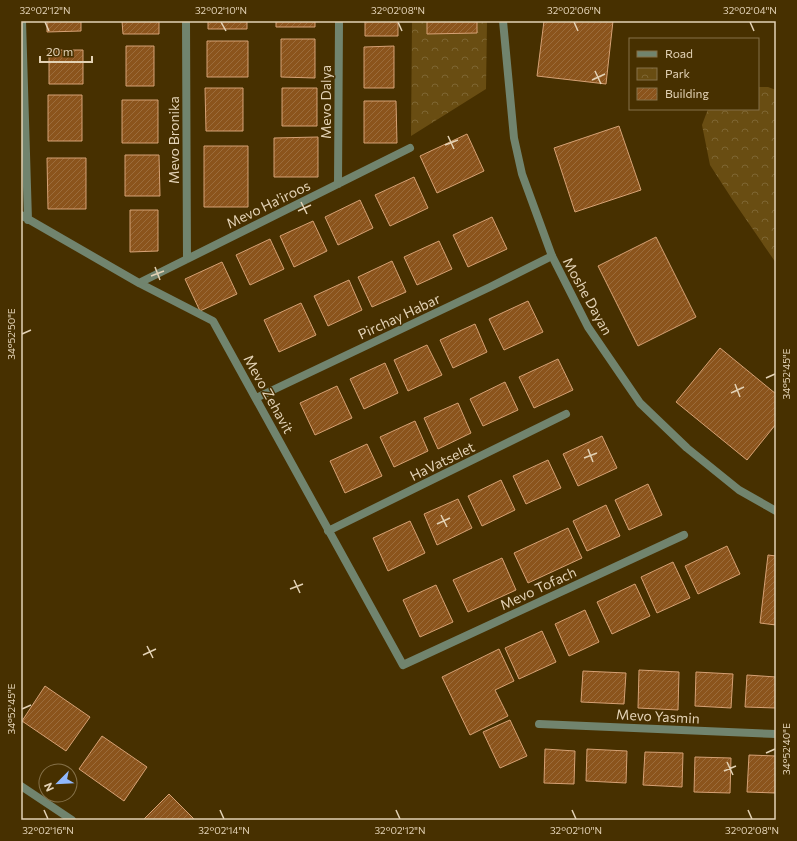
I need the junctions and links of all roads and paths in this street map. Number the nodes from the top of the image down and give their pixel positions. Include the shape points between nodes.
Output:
1 (22, 21) edge
2 (186, 21) edge
3 (339, 21) edge
4 (503, 21) edge
5 (410, 148) dead end
6 (338, 184) junction
7 (25, 218) edge
8 (552, 256) junction
9 (187, 259) junction
10 (139, 283) junction
11 (256, 398) junction
12 (566, 414) dead end
13 (776, 511) edge
14 (328, 531) junction
15 (684, 535) dead end
16 (403, 665) joint
17 (539, 724) dead end
18 (776, 734) edge
19 (21, 786) edge
20 (72, 820) edge

1 - 7 street
2 - 9 street, Mevo Bronika
3 - 6 street, Mevo Dalya
4 - 8 street, Moshe Dayan via 514,138 522,174
5 - 6 street, Mevo Ha'iroos
6 - 9 street, Mevo Ha'iroos
7 - 10 street, Mevo Zehavit
8 - 11 street, Pirchay Habar
8 - 13 street, Moshe Dayan via 588,327 640,403 693,453 739,490
9 - 10 street, Mevo Ha'iroos
10 - 11 street, Mevo Zehavit via 213,321
11 - 14 street, Mevo Zehavit
12 - 14 street, HaVatselet
14 - 16 street, Mevo Zehavit
15 - 16 street, Mevo Tofach
17 - 18 street, Mevo Yasmin
19 - 20 street

